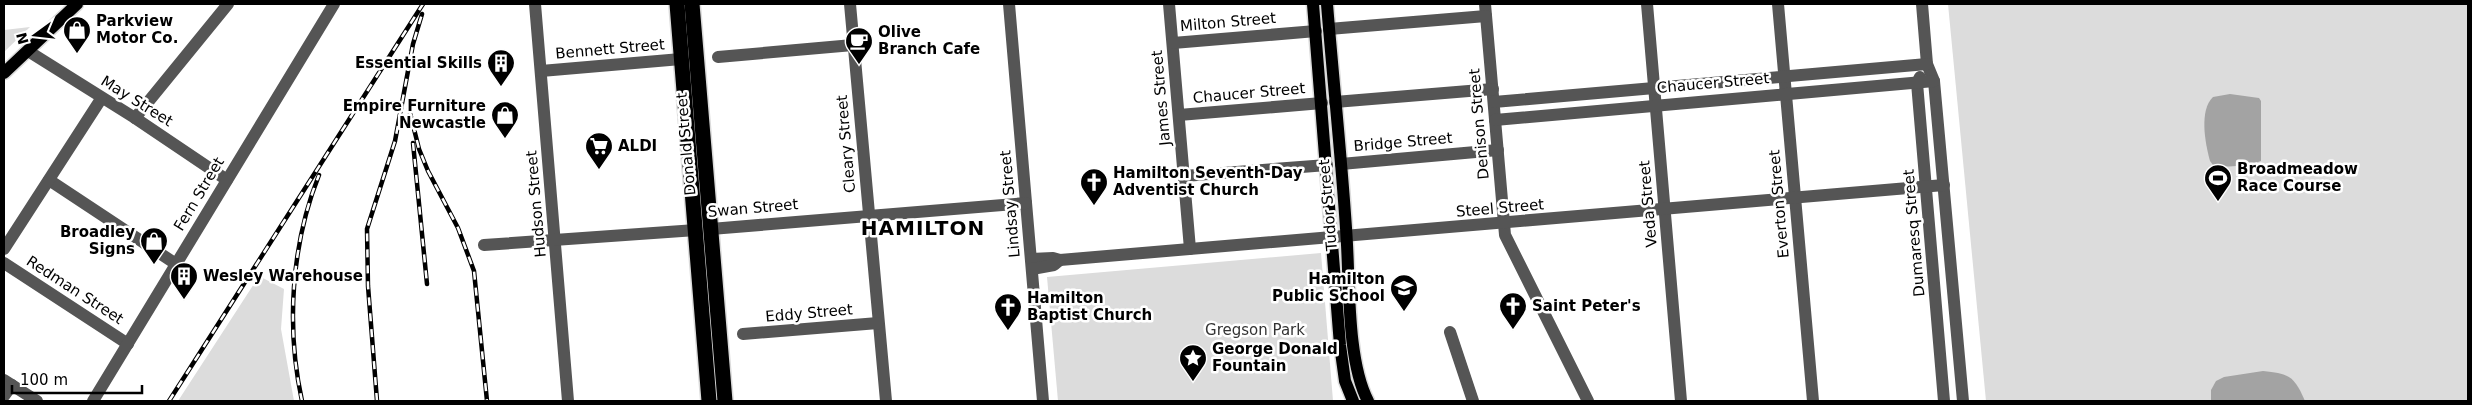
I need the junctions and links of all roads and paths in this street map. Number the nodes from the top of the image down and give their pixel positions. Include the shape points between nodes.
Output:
1 (78, 4) edge
2 (228, 4) edge
3 (334, 4) edge
4 (535, 4) edge
5 (677, 4) edge
6 (692, 4) edge
7 (850, 4) edge
8 (1008, 4) edge
9 (1169, 4) edge
10 (1313, 4) edge
11 (1327, 4) edge
12 (1646, 4) edge
13 (1778, 4) edge
14 (1922, 4) edge
15 (1486, 10) edge
16 (1329, 29) junction
17 (1316, 31) junction
18 (1173, 44) junction
19 (854, 45) junction
20 (28, 51) junction
21 (718, 57) dead end
22 (681, 59) junction
23 (1927, 64) junction
24 (541, 71) junction
25 (4, 74) edge
26 (1784, 76) junction
27 (1934, 81) junction
28 (1917, 83) junction
29 (1654, 87) junction
30 (1492, 89) junction
31 (1786, 93) junction
32 (102, 98) junction
33 (1328, 102) junction
34 (1494, 102) junction
35 (1656, 105) junction
36 (1179, 115) junction
37 (135, 118) junction
38 (1495, 120) junction
39 (1498, 150) junction
40 (1341, 164) junction
41 (1327, 165) junction
42 (1184, 176) junction
43 (49, 180) junction
44 (227, 180) junction
45 (1944, 185) junction
46 (1927, 187) junction
47 (1795, 199) junction
48 (1026, 202) junction
49 (1665, 209) junction
50 (869, 215) junction
51 (1504, 224) junction
52 (703, 230) junction
53 (1347, 237) junction
54 (1332, 238) junction
55 (555, 241) junction
56 (484, 245) dead end
57 (4, 249) edge
58 (1190, 249) junction
59 (4, 262) edge
60 (176, 264) junction
61 (1032, 264) junction
62 (878, 323) junction
63 (1450, 332) dead end
64 (743, 334) dead end
65 (128, 344) junction
66 (1345, 381) junction
67 (8, 382) edge
68 (4, 396) edge
69 (1963, 400) edge
70 (37, 401) edge
71 (93, 401) edge
72 (568, 401) edge
73 (709, 401) edge
74 (724, 401) edge
75 (886, 401) edge
76 (1043, 401) edge
77 (1345, 401) edge
78 (1353, 401) edge
79 (1368, 401) edge
80 (1473, 401) edge
81 (1588, 401) edge
82 (1681, 401) edge
83 (1813, 401) edge
84 (1941, 401) edge

1 - 20 main road
2 - 37 street
3 - 44 street, Fern Street
4 - 24 street, Hudson Street
5 - 22 highway, Donald Street
6 - 52 highway, Donald Street
7 - 19 street, Cleary Street
8 - 48 street, Lindsay Street
9 - 18 street, James Street
10 - 17 main road, Tudor Street
11 - 16 main road, Tudor Street
12 - 29 street, Veda Street
13 - 26 street, Everton Street
14 - 23 street
15 - 16 street
15 - 30 street, Denison Street
16 - 33 main road, Tudor Street
17 - 18 street, Milton Street
17 - 33 main road, Tudor Street
18 - 36 street, James Street
19 - 21 street
19 - 50 street, Cleary Street
20 - 25 main road
20 - 32 street, May Street
22 - 24 street, Bennett Street
22 - 52 highway, Donald Street
23 - 26 street, Chaucer Street
23 - 27 street
23 - 28 street
24 - 55 street, Hudson Street
26 - 29 street, Chaucer Street
26 - 31 street, Everton Street
27 - 28 street, Chaucer Street
27 - 45 street
28 - 31 street, Chaucer Street
28 - 46 street, Dumaresq Street
29 - 34 street, Chaucer Street
29 - 35 street, Veda Street
30 - 33 street, Chaucer Street
30 - 34 street, Denison Street
31 - 35 street, Chaucer Street
31 - 47 street, Everton Street
32 - 37 street, May Street
32 - 43 street
33 - 36 street, Chaucer Street
33 - 40 main road, Tudor Street
33 - 41 main road, Tudor Street
34 - 38 street, Denison Street
35 - 38 street, Chaucer Street
35 - 49 street, Veda Street
36 - 42 street, James Street
37 - 44 street, May Street
38 - 39 street, Denison Street
39 - 40 street, Bridge Street
39 - 51 street, Denison Street
40 - 53 main road, Tudor Street
41 - 42 street
41 - 54 main road, Tudor Street
42 - 58 street, James Street
43 - 57 street
43 - 60 street
44 - 60 street, Fern Street
45 - 46 street, Steel Street
45 - 69 street
46 - 47 street, Steel Street
46 - 84 street, Dumaresq Street
47 - 49 street, Steel Street
47 - 83 street, Everton Street
48 - 50 street, Swan Street
48 - 61 street, Lindsay Street
49 - 51 street, Steel Street
49 - 82 street, Veda Street
50 - 52 street, Swan Street
50 - 62 street, Cleary Street
51 - 53 street, Steel Street
51 - 81 street, Denison Street via 1505,235
52 - 55 street, Swan Street
52 - 73 highway, Donald Street
52 - 74 highway, Donald Street
53 - 54 street, Steel Street
53 - 79 main road, Tudor Street via 1356,368
54 - 58 street, Steel Street
54 - 66 main road, Tudor Street
55 - 56 street, Swan Street
55 - 72 street, Hudson Street
58 - 61 street, Steel Street via 1053,258
59 - 65 street, Redman Street
60 - 65 street, Fern Street
61 - 76 street, Lindsay Street
62 - 64 street, Eddy Street
62 - 75 street, Cleary Street
63 - 80 street
65 - 71 street, Fern Street
66 - 77 street, Tudor Street
66 - 78 main road
67 - 68 street
67 - 70 street
69 - 84 street

